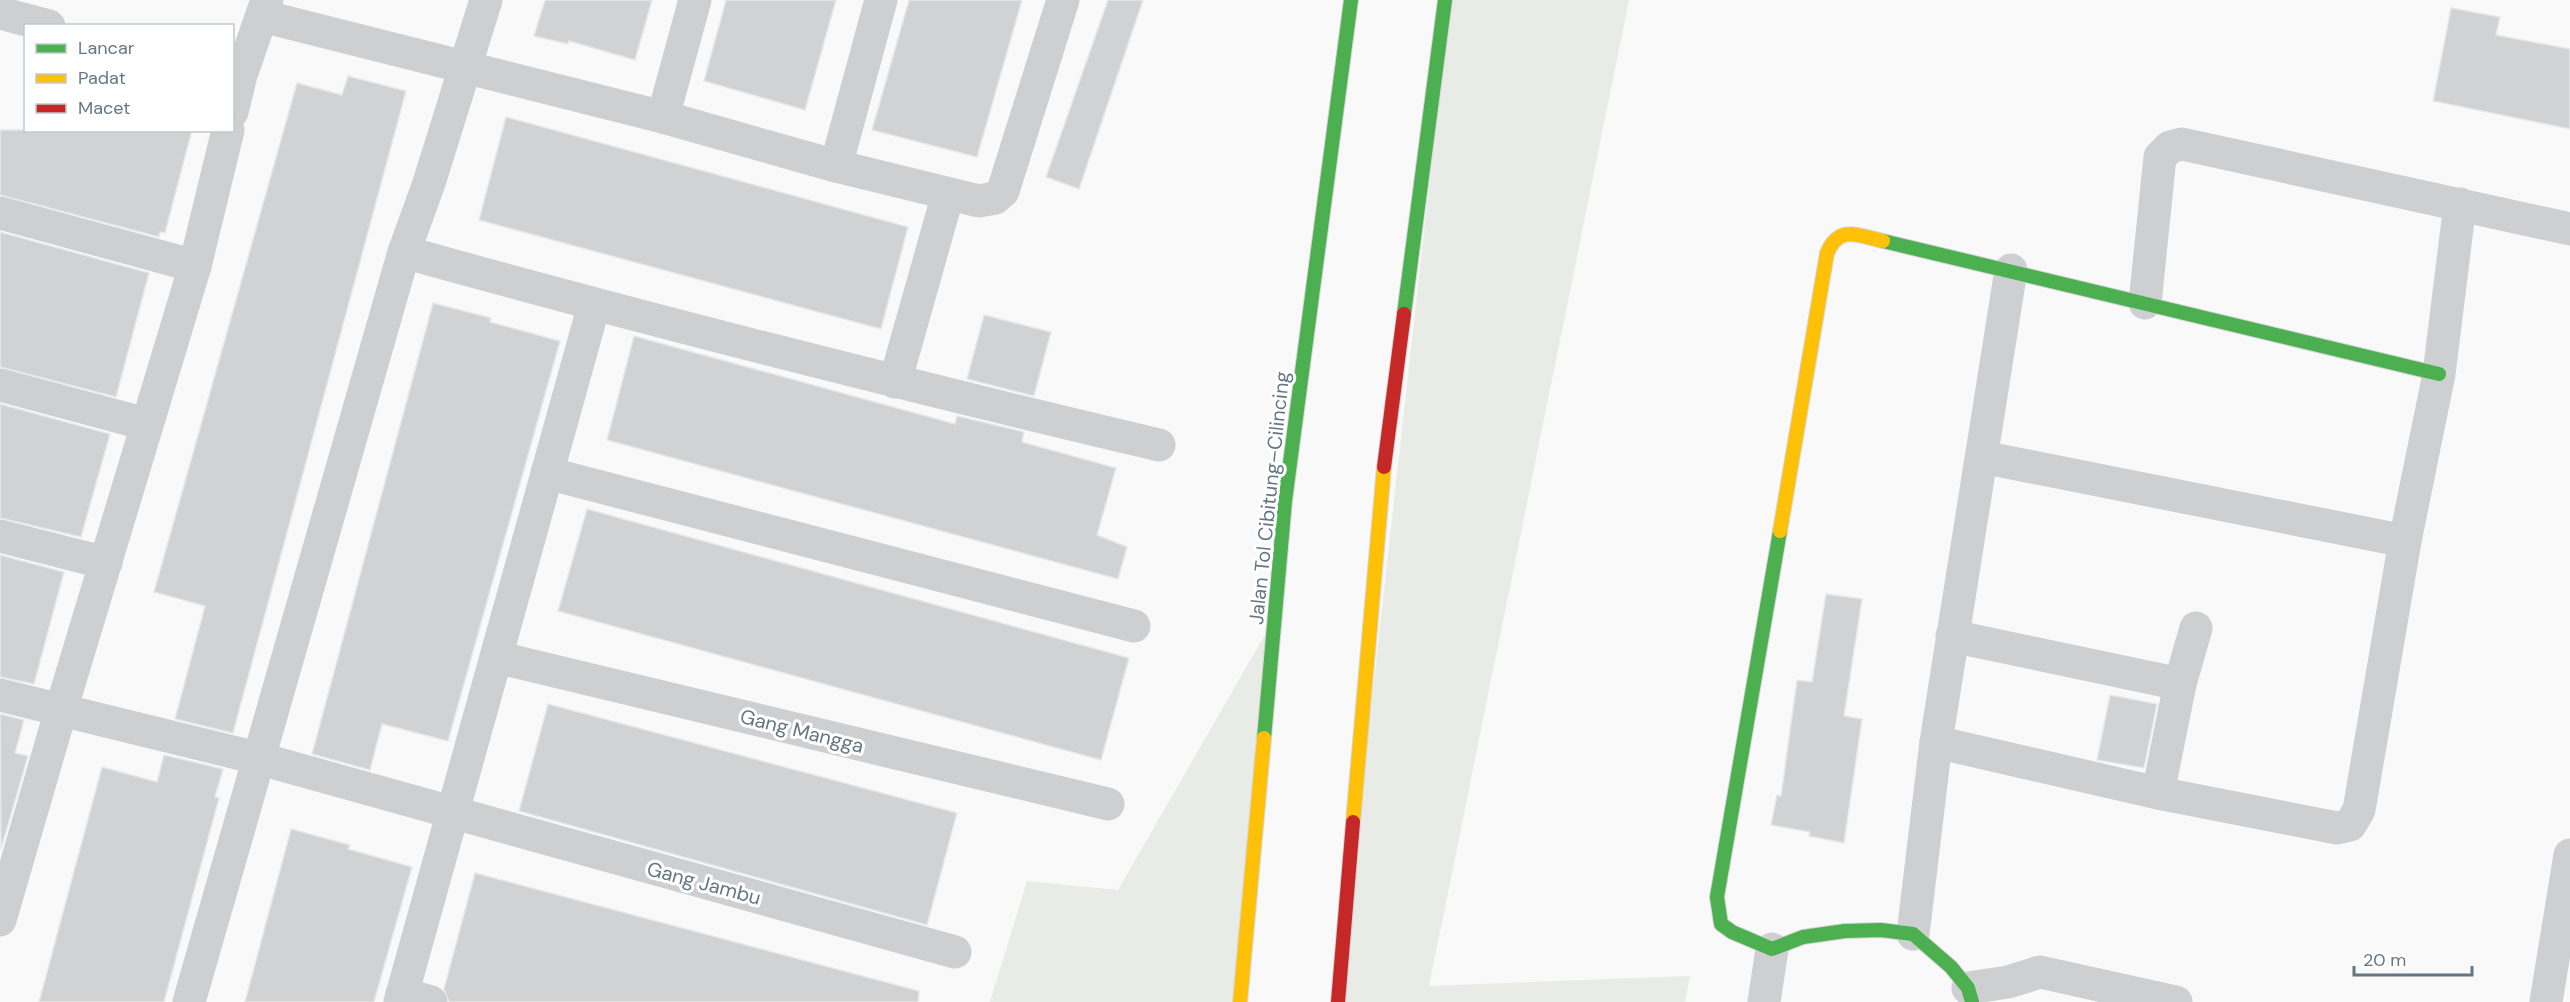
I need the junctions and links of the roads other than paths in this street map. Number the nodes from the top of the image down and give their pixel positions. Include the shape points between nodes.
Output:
1 (486, 0) edge
2 (695, 0) edge
3 (881, 0) edge
4 (1063, 0) edge
5 (1351, 0) edge
6 (1445, 0) edge
7 (264, 8) edge
8 (0, 13) edge
9 (41, 24) edge
10 (466, 67) junction
11 (237, 74) edge
12 (234, 97) edge
13 (663, 117) junction
14 (228, 132) edge
15 (836, 166) junction
16 (948, 194) junction
17 (2460, 204) junction
18 (0, 213) edge
19 (2570, 229) edge
20 (405, 252) junction
21 (195, 266) junction
22 (2011, 270) junction
23 (2145, 303) junction
24 (594, 305) junction
25 (2439, 374) junction
26 (895, 382) junction
27 (0, 385) edge
28 (146, 424) junction
29 (1159, 445) dead end
30 (1982, 457) junction
31 (547, 473) junction
32 (0, 536) edge
33 (2405, 541) junction
34 (106, 563) junction
35 (1134, 626) dead end
36 (2196, 627) dead end
37 (1953, 636) junction
38 (496, 657) junction
39 (2180, 684) junction
40 (0, 695) edge
41 (61, 710) junction
42 (1936, 742) junction
43 (257, 758) junction
44 (2158, 793) junction
45 (1108, 804) dead end
46 (452, 814) junction
47 (2570, 855) edge
48 (5, 879) edge
49 (0, 920) edge
50 (1913, 934) junction
51 (1772, 949) junction
52 (955, 952) dead end
53 (2014, 992) edge
54 (1970, 995) edge
55 (411, 1000) edge
56 (189, 1002) edge
57 (1240, 1002) edge
58 (1338, 1002) edge
59 (1764, 1002) edge
60 (2176, 1002) edge
61 (2546, 1002) edge

1 - 10 street
2 - 13 street
3 - 15 street
4 - 16 street via 1003,191 995,198 979,201
5 - 57 main road, Jalan Tol Cibitung–Cilincing via 1285,501
6 - 58 main road via 1379,508
7 - 10 street
7 - 11 street
8 - 9 street
10 - 13 street
10 - 20 street
11 - 12 street
13 - 15 street
14 - 21 street
15 - 16 street
16 - 26 street
17 - 19 street
17 - 23 street via 2182,144 2170,147 2160,157
17 - 25 street
18 - 21 street
20 - 24 street
20 - 43 street
21 - 28 street
22 - 23 main road
22 - 30 street
22 - 51 main road via 1846,233 1833,240 1827,253 1717,897 1721,924
23 - 25 main road
24 - 26 street
24 - 31 street
25 - 33 street
26 - 29 street
27 - 28 street
28 - 34 street
30 - 33 street
30 - 37 street
31 - 35 street
31 - 38 street
32 - 34 street
33 - 44 street via 2359,810 2350,825 2337,828
34 - 41 street
36 - 39 street
37 - 39 street
37 - 42 street
38 - 45 street, Gang Mangga
38 - 46 street
39 - 44 street
40 - 41 street, Gang Jambu
41 - 43 street, Gang Jambu
41 - 48 street
42 - 44 street
42 - 50 street
43 - 46 street, Gang Jambu
43 - 56 street
46 - 52 street, Gang Jambu
46 - 55 street
47 - 61 street
48 - 49 street
50 - 51 main road via 1845,931 1803,937
50 - 54 main road via 1940,956
51 - 59 street
53 - 54 street
53 - 60 street via 2040,972

